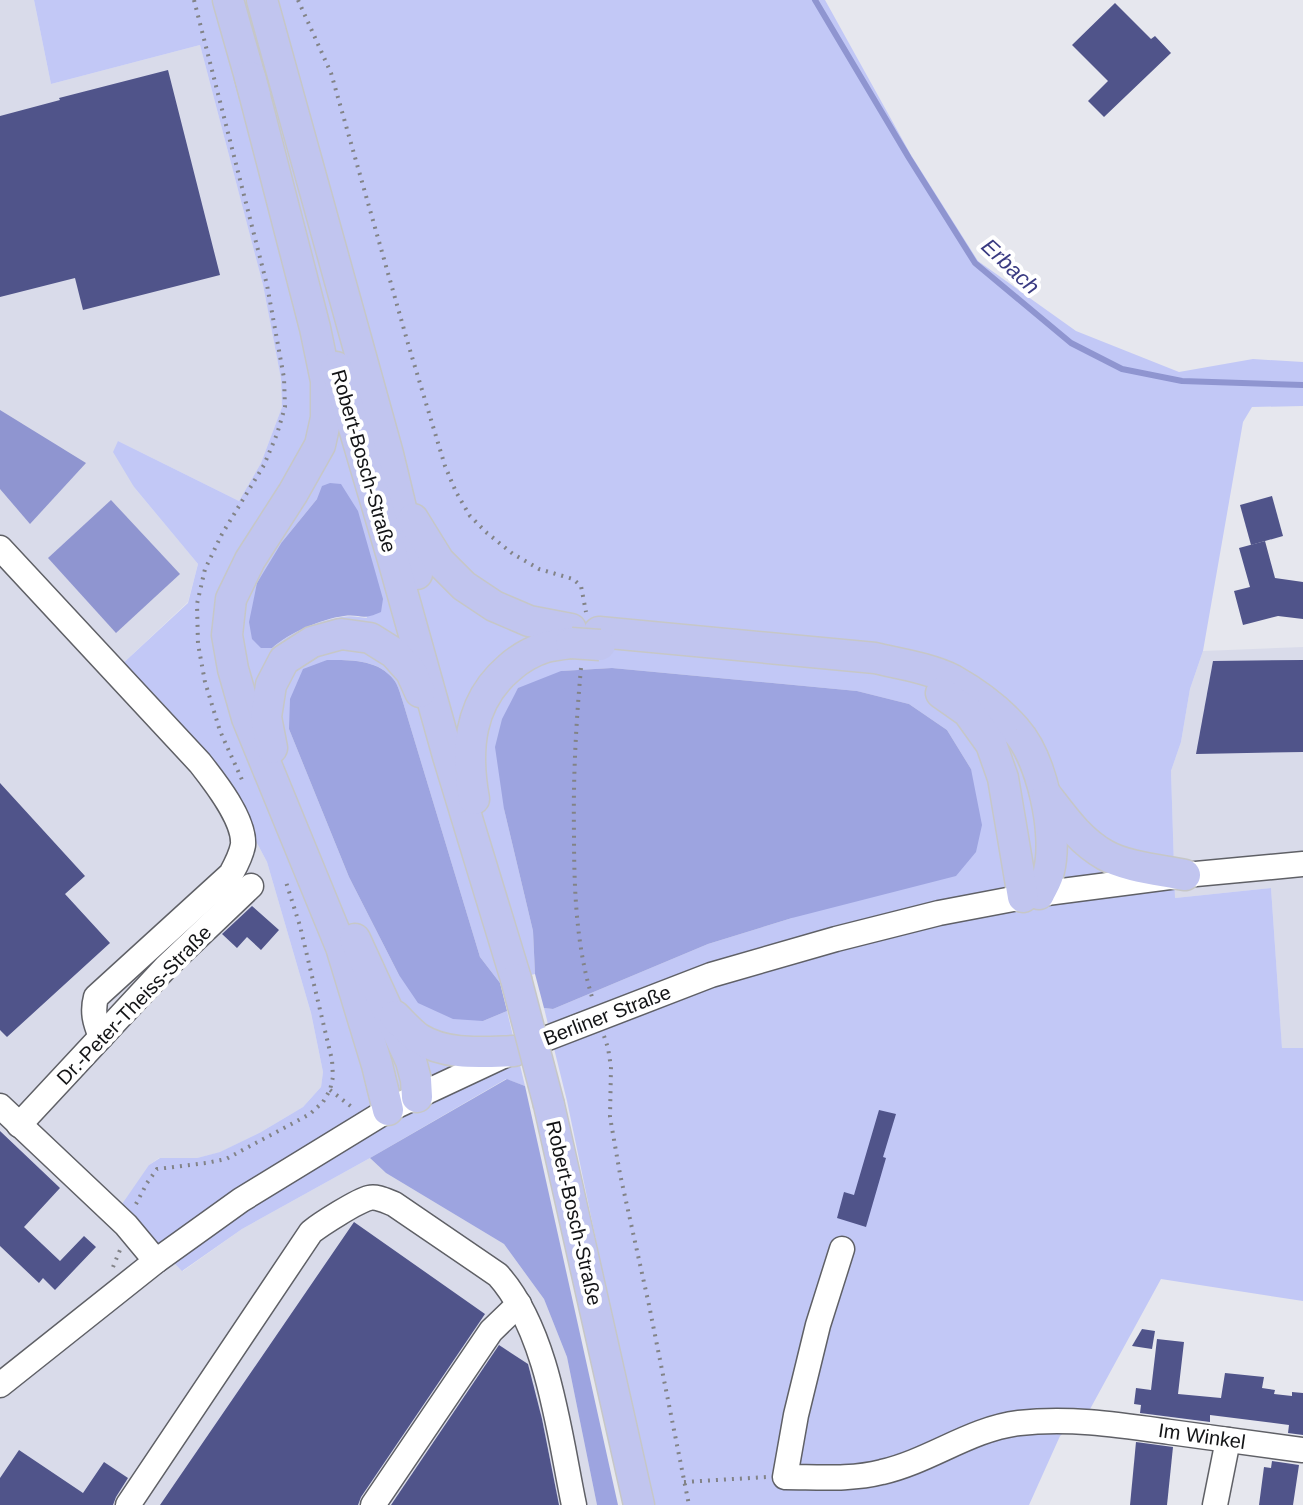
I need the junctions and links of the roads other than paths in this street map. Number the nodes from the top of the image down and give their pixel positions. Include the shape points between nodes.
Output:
1 (228, 0) edge
2 (262, 0) edge
3 (250, 77) junction
4 (388, 454) junction
5 (0, 548) edge
6 (585, 638) junction
7 (448, 756) junction
8 (1047, 796) junction
9 (482, 844) junction
10 (1303, 864) edge
11 (1185, 875) junction
12 (251, 886) dead end
13 (1031, 895) junction
14 (500, 923) junction
15 (390, 1011) junction
16 (101, 1037) junction
17 (514, 1051) junction
18 (417, 1097) junction
19 (0, 1106) edge
20 (388, 1110) junction
21 (19, 1125) junction
22 (842, 1249) dead end
23 (156, 1261) junction
24 (519, 1304) junction
25 (0, 1385) edge
26 (1228, 1440) junction
27 (1303, 1450) edge
28 (128, 1505) edge
29 (373, 1505) edge
30 (574, 1505) edge
31 (639, 1505) edge
32 (1215, 1505) edge

1 - 3 main road, Robert-Bosch-Straße
2 - 4 main road, Robert-Bosch-Straße
3 - 7 main road, Robert-Bosch-Straße
3 - 20 main road via 315,328 326,381 326,418 320,445 231,599 227,635 247,718 341,947
4 - 6 main road via 424,538 464,586 494,606
4 - 9 main road, Robert-Bosch-Straße
5 - 16 street via 200,763 241,830 243,843 231,874 96,997 93,1009
6 - 8 main road via 875,658 918,668 950,679 987,702 1017,731
6 - 9 main road via 545,647 519,660 482,699 470,756
6 - 13 main road via 878,673 943,694 968,712 991,744
7 - 14 main road, Robert-Bosch-Straße
7 - 15 main road via 411,672 370,638 341,634 312,642 284,660 271,685 266,717 272,747
8 - 11 main road via 1086,842 1107,856
8 - 13 main road via 1049,872
9 - 14 main road, Robert-Bosch-Straße
10 - 11 street, Berliner Straße
11 - 13 street, Berliner Straße
12 - 16 street, Dr.-Peter-Theiss-Straße
13 - 17 street, Berliner Straße via 770,957
14 - 31 main road, Robert-Bosch-Straße, bridge via 549,1105
15 - 17 main road via 419,1039 443,1048
15 - 18 main road via 411,1061
16 - 21 street, Dr.-Peter-Theiss-Straße
17 - 18 street, Berliner Straße
18 - 20 street, Berliner Straße
19 - 21 street
20 - 23 street, Berliner Straße via 241,1200
21 - 23 street via 126,1225
22 - 26 street, Im Winkel via 818,1325 785,1477 882,1473 978,1433 1060,1420
23 - 25 street, Berliner Straße
24 - 28 street via 498,1275 394,1204 369,1198 311,1232
24 - 29 street via 491,1331
24 - 30 street via 548,1377
26 - 27 street, Im Winkel
26 - 32 street

